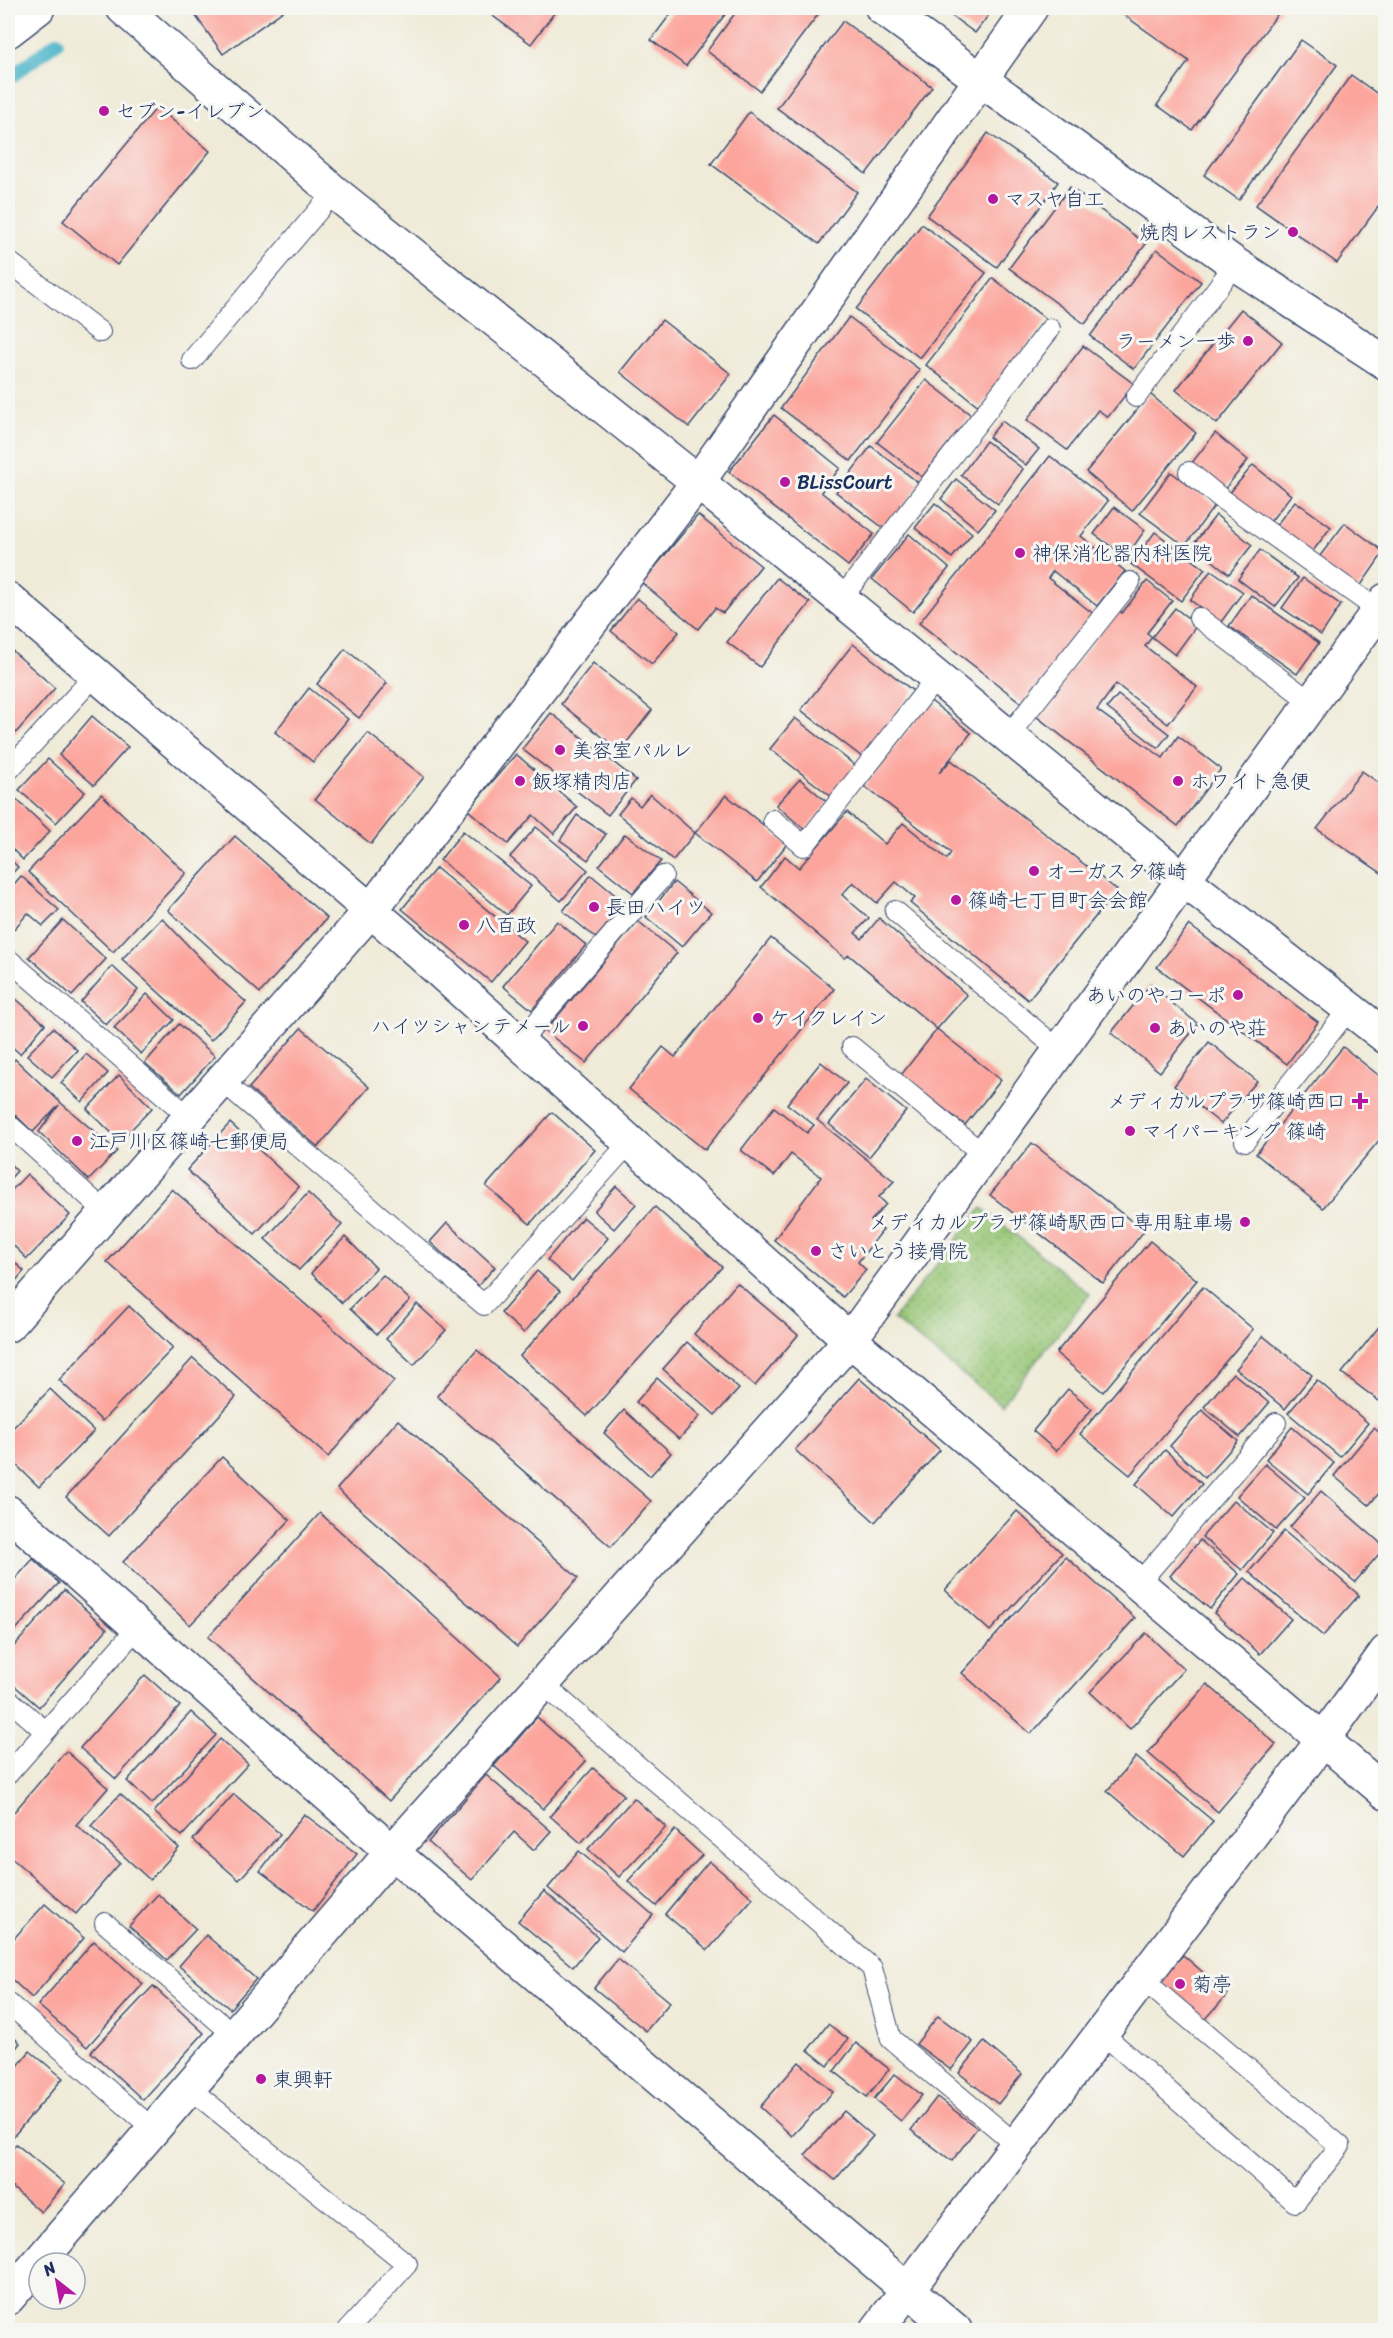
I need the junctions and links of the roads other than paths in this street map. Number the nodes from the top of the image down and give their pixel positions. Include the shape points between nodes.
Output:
1 (38, 8) edge
2 (123, 8) edge
3 (882, 8) edge
4 (1031, 8) edge
5 (8, 31) edge
6 (981, 78) junction
7 (334, 192) junction
8 (8, 261) edge
9 (1235, 264) junction
10 (1050, 329) dead end
11 (100, 332) dead end
12 (192, 360) dead end
13 (1386, 363) edge
14 (1136, 397) dead end
15 (1190, 472) dead end
16 (698, 482) junction
17 (1130, 582) dead end
18 (8, 599) edge
19 (841, 600) junction
20 (1382, 605) edge
21 (1199, 618) dead end
22 (97, 673) junction
23 (937, 678) junction
24 (1311, 702) junction
25 (1008, 736) junction
26 (8, 771) edge
27 (773, 820) dead end
28 (663, 876) dead end
29 (1184, 880) junction
30 (371, 910) junction
31 (895, 910) dead end
32 (8, 959) edge
33 (1349, 1008) junction
34 (1386, 1037) edge
35 (519, 1043) junction
36 (852, 1047) dead end
37 (1060, 1051) junction
38 (221, 1080) junction
39 (189, 1117) junction
40 (8, 1125) edge
41 (1245, 1141) dead end
42 (630, 1142) junction
43 (984, 1155) junction
44 (108, 1214) junction
45 (8, 1325) edge
46 (850, 1340) junction
47 (1276, 1423) dead end
48 (8, 1512) edge
49 (1138, 1584) junction
50 (138, 1627) junction
51 (1386, 1652) edge
52 (543, 1684) junction
53 (8, 1699) edge
54 (45, 1731) junction
55 (1323, 1740) junction
56 (8, 1774) edge
57 (1386, 1793) edge
58 (392, 1852) junction
59 (105, 1923) dead end
60 (1142, 1979) junction
61 (8, 2003) edge
62 (1102, 2033) junction
63 (234, 2035) junction
64 (189, 2088) junction
65 (153, 2129) junction
66 (1017, 2145) junction
67 (909, 2290) junction
68 (8, 2298) edge
69 (348, 2331) edge
70 (877, 2331) edge
71 (955, 2331) edge

1 - 5 street
2 - 7 street
3 - 6 street
4 - 6 street
6 - 9 street
6 - 16 street
7 - 12 lane
7 - 16 street
8 - 11 lane
9 - 13 street
9 - 14 lane
10 - 19 lane
15 - 20 lane via 1222,499
16 - 19 street
16 - 30 street
17 - 25 lane
18 - 22 street
19 - 23 street
20 - 24 street
21 - 24 lane
22 - 26 lane
22 - 30 street
23 - 25 street
23 - 27 lane via 804,846
24 - 29 street
25 - 29 street
28 - 35 lane
29 - 33 street
29 - 37 street
30 - 35 street
30 - 38 street
31 - 37 lane
32 - 39 lane
33 - 34 street
33 - 41 lane
35 - 42 street
36 - 43 lane
37 - 43 street
38 - 39 street
38 - 42 lane via 484,1305
39 - 44 street
40 - 44 lane
42 - 46 street
43 - 46 street
44 - 45 street
46 - 49 street
46 - 52 street
47 - 49 lane
48 - 50 street
49 - 55 street
50 - 54 lane
50 - 58 street
51 - 55 street
52 - 58 street
52 - 66 lane via 872,1968 891,2039
53 - 54 lane
54 - 56 lane
55 - 57 street
55 - 60 street
58 - 63 street
58 - 67 street
59 - 63 lane
60 - 62 street
60 - 62 lane via 1340,2146 1295,2202
61 - 65 lane
62 - 66 street
63 - 64 street
64 - 65 street
64 - 69 lane via 407,2264
65 - 68 street
66 - 67 street
67 - 70 street
67 - 71 street

